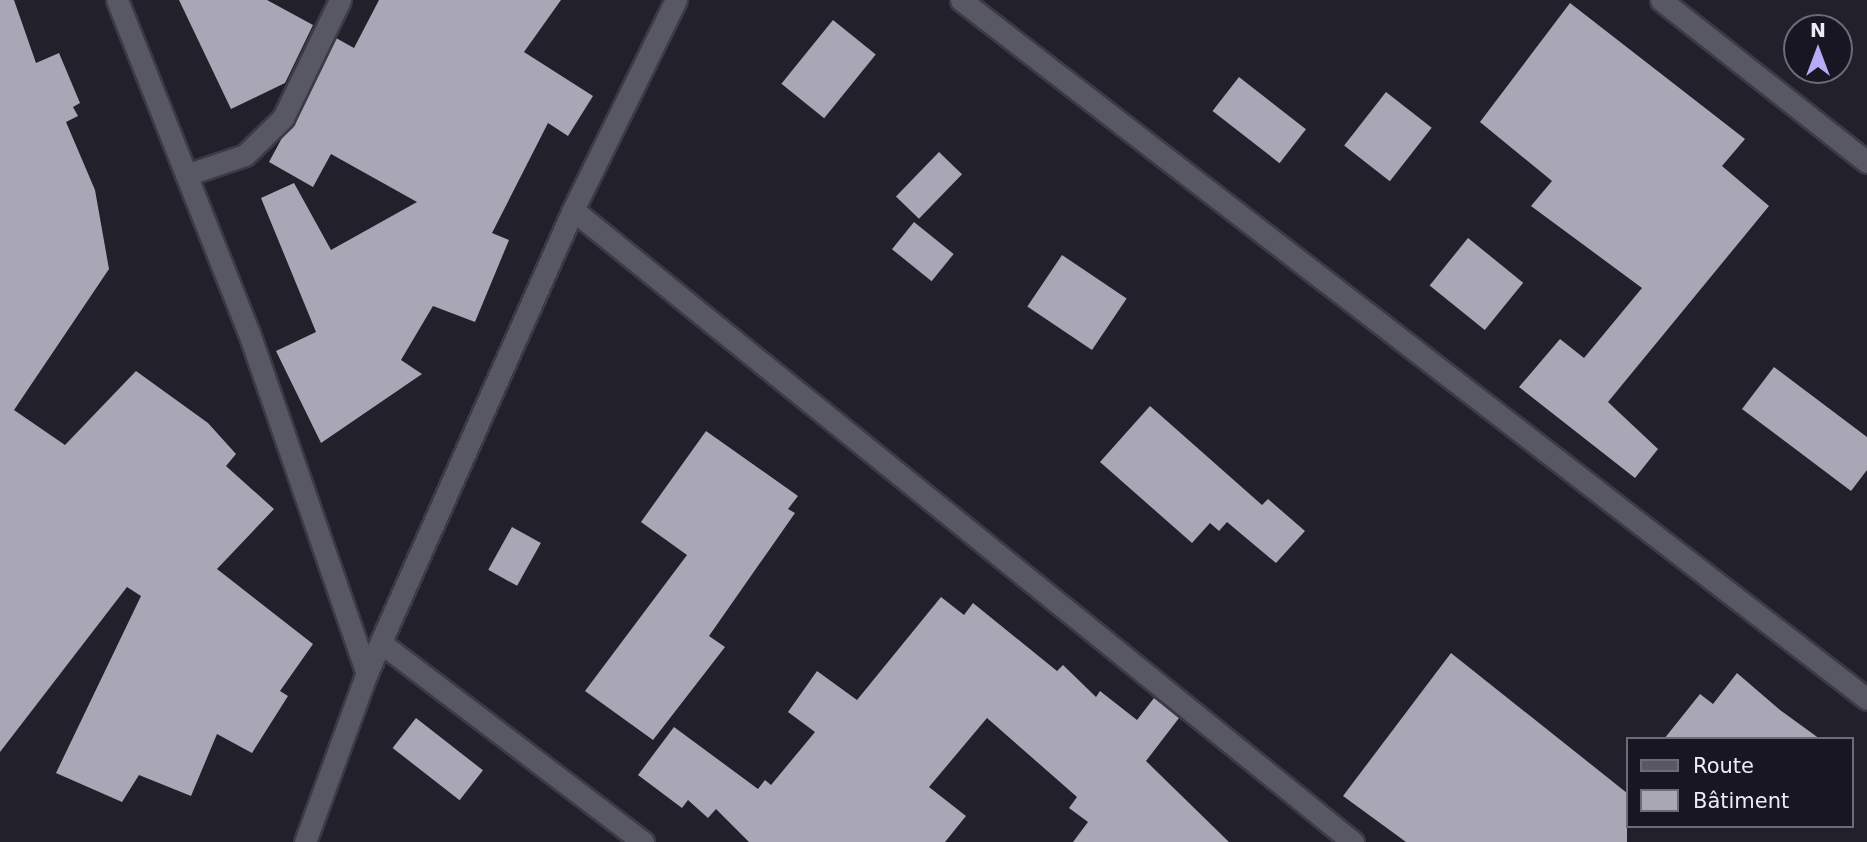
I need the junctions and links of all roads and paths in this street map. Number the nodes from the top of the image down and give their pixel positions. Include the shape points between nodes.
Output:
1 (117, 0) edge
2 (340, 0) edge
3 (676, 0) edge
4 (961, 0) edge
5 (1661, 0) edge
6 (1867, 162) edge
7 (186, 175) junction
8 (573, 210) junction
9 (381, 643) junction
10 (367, 673) junction
11 (1867, 699) edge
12 (305, 842) edge
13 (643, 842) edge
14 (1353, 842) edge

1 - 7 street
2 - 7 street via 283,118 244,155
3 - 8 street
4 - 11 street
5 - 6 street
7 - 10 street via 249,333
8 - 9 street
8 - 14 street
9 - 10 street
9 - 13 street
10 - 12 street

